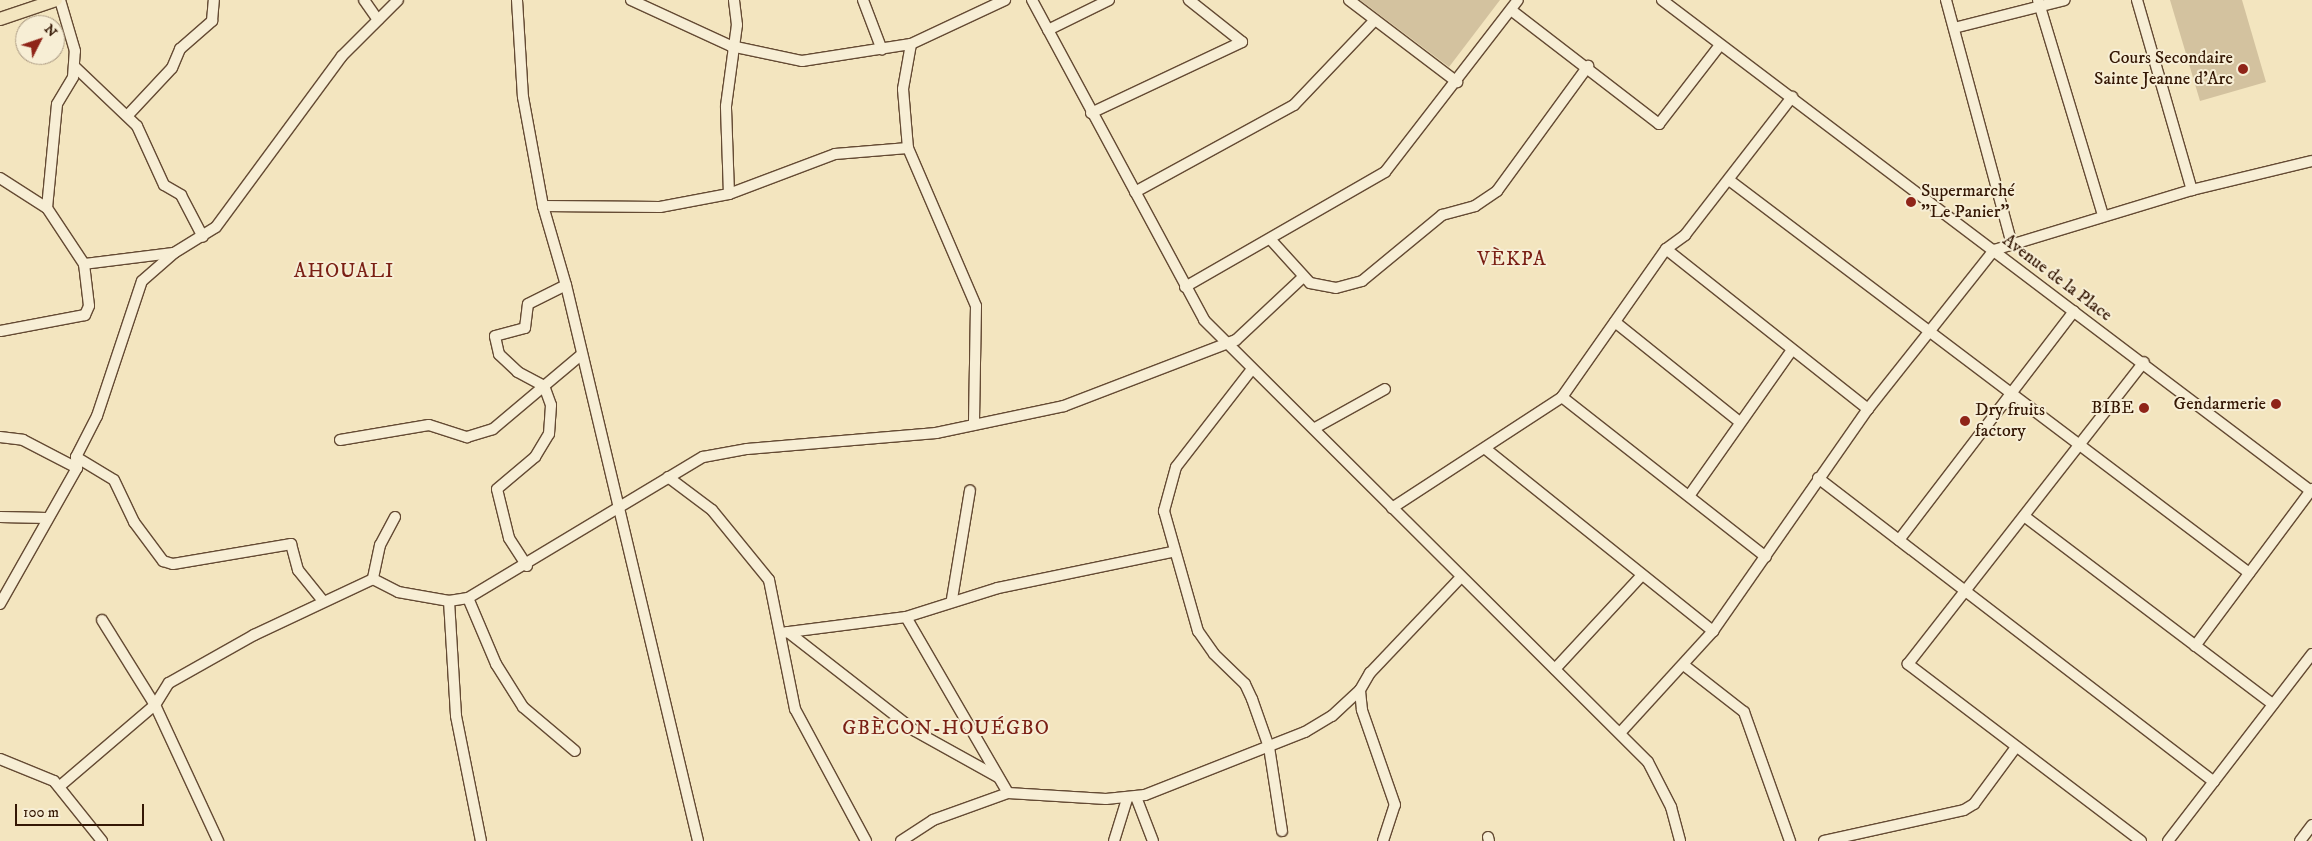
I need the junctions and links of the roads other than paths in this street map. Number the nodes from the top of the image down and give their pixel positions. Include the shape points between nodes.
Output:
1 (58, 0) edge
2 (214, 0) edge
3 (364, 0) edge
4 (398, 0) edge
5 (517, 0) edge
6 (631, 0) edge
7 (734, 0) edge
8 (863, 0) edge
9 (1005, 0) edge
10 (1032, 0) edge
11 (1109, 0) edge
12 (1189, 0) edge
13 (1349, 0) edge
14 (1518, 0) edge
15 (1662, 0) edge
16 (1946, 0) edge
17 (2065, 0) edge
18 (2137, 0) edge
19 (2039, 3) edge
20 (1511, 10) junction
21 (2, 16) edge
22 (378, 20) junction
23 (1375, 20) junction
24 (1954, 28) junction
25 (1048, 30) junction
26 (911, 44) junction
27 (1720, 45) junction
28 (731, 46) junction
29 (882, 50) junction
30 (74, 66) junction
31 (1588, 66) junction
32 (1457, 82) junction
33 (1792, 97) junction
34 (1091, 113) junction
35 (128, 115) junction
36 (908, 148) junction
37 (2312, 161) edge
38 (0, 178) edge
39 (1729, 180) junction
40 (2192, 190) junction
41 (1135, 192) junction
42 (729, 194) junction
43 (542, 206) junction
44 (47, 208) junction
45 (2103, 216) junction
46 (203, 237) junction
47 (1271, 240) junction
48 (2012, 244) junction
49 (1666, 249) junction
50 (1994, 250) junction
51 (174, 253) junction
52 (84, 264) junction
53 (1302, 278) junction
54 (566, 285) junction
55 (1185, 287) junction
56 (2074, 311) junction
57 (1615, 322) junction
58 (0, 330) edge
59 (1930, 331) junction
60 (1224, 343) junction
61 (1792, 350) junction
62 (581, 355) junction
63 (2144, 362) junction
64 (1252, 370) junction
65 (544, 386) junction
66 (1385, 389) dead end
67 (2012, 393) junction
68 (1562, 397) junction
69 (1868, 409) junction
70 (1740, 422) junction
71 (974, 425) junction
72 (1315, 428) junction
73 (0, 437) edge
74 (340, 440) dead end
75 (2081, 444) junction
76 (1487, 450) junction
77 (76, 457) junction
78 (77, 468) junction
79 (668, 476) junction
80 (1818, 478) junction
81 (970, 490) dead end
82 (2312, 490) edge
83 (1689, 496) junction
84 (616, 507) junction
85 (1392, 508) junction
86 (2024, 516) junction
87 (394, 517) dead end
88 (0, 518) edge
89 (47, 518) junction
90 (1899, 540) junction
91 (1172, 552) junction
92 (1766, 556) junction
93 (527, 566) junction
94 (2249, 573) junction
95 (1641, 576) junction
96 (1460, 578) junction
97 (373, 579) junction
98 (1966, 590) junction
99 (468, 598) junction
100 (952, 599) junction
101 (322, 600) junction
102 (449, 601) junction
103 (0, 604) edge
104 (906, 617) junction
105 (102, 620) dead end
106 (1713, 631) junction
107 (784, 632) junction
108 (2195, 646) junction
109 (2312, 654) edge
110 (1686, 666) junction
111 (1555, 670) junction
112 (1360, 690) junction
113 (2273, 704) junction
114 (155, 705) junction
115 (1620, 733) junction
116 (1269, 747) junction
117 (2016, 747) junction
118 (575, 751) dead end
119 (0, 759) edge
120 (998, 777) junction
121 (2214, 782) junction
122 (60, 786) junction
123 (1008, 793) junction
124 (1132, 798) junction
125 (2312, 825) edge
126 (1282, 831) dead end
127 (102, 841) edge
128 (218, 841) edge
129 (481, 841) edge
130 (698, 841) edge
131 (866, 841) edge
132 (901, 841) edge
133 (1114, 841) edge
134 (1153, 841) edge
135 (1383, 841) edge
136 (1680, 841) edge
137 (1790, 841) edge
138 (1824, 841) edge
139 (2141, 841) edge
140 (2168, 841) edge
141 (2300, 841) edge

1 - 21 main road
1 - 30 street via 75,51
2 - 35 street via 212,21 180,49 172,68
3 - 22 street
4 - 22 street
5 - 43 street via 524,97
6 - 28 street
7 - 28 street via 737,25
8 - 29 street
9 - 26 street
10 - 25 street
11 - 25 street
12 - 34 street via 1242,42
13 - 23 street
14 - 20 street
15 - 27 street, Avenue de la Place
16 - 24 street
17 - 19 street
18 - 40 street
19 - 24 street
19 - 45 street
20 - 31 street
20 - 32 street
22 - 46 street via 342,56 286,136
23 - 32 street
23 - 41 street via 1294,105
24 - 48 street
25 - 34 street
26 - 29 street
26 - 36 street via 903,88
27 - 31 street via 1659,124
27 - 33 street, Avenue de la Place
28 - 29 street via 802,61
28 - 42 street via 726,106
30 - 35 street
30 - 44 street via 68,89 57,104
31 - 53 street via 1516,169 1490,197 1442,214 1362,281 1336,288
32 - 47 street via 1385,172
33 - 39 street
33 - 50 street, Avenue de la Place
34 - 41 street
35 - 46 street via 164,185 181,195
36 - 42 street via 835,154
36 - 71 street via 976,306
37 - 40 street
38 - 44 street
39 - 49 street via 1685,235
39 - 59 street
40 - 45 street
41 - 55 street
42 - 43 street via 660,207
43 - 54 street
44 - 52 street
45 - 48 street
46 - 51 street
47 - 53 street
47 - 55 street
48 - 50 street
49 - 57 street
49 - 61 street
50 - 56 street, Avenue de la Place
50 - 59 street
51 - 52 street
51 - 77 street via 142,281 97,416
52 - 58 street via 89,306 85,315
53 - 60 street via 1239,338
54 - 62 street
54 - 65 street via 528,304 525,328 495,336 499,354 518,372
55 - 60 street
56 - 63 street, Avenue de la Place
56 - 67 street
57 - 68 street
57 - 70 street
59 - 67 street
59 - 69 street
60 - 64 street
60 - 71 street via 1064,406
61 - 69 street
61 - 70 street
62 - 65 street
62 - 84 street
63 - 75 street
63 - 82 street, Avenue de la Place
64 - 72 street
64 - 91 street via 1172,476 1164,511
65 - 74 street via 493,429 467,438 429,425
65 - 93 street via 551,405 549,434 535,457 497,488 509,538
66 - 72 street
67 - 75 street
67 - 90 street
68 - 76 street
68 - 83 street
69 - 80 street
70 - 83 street
71 - 79 street via 884,440 747,449 704,457
72 - 85 street
73 - 78 street via 23,440
75 - 86 street
75 - 94 street
76 - 85 street
76 - 95 street
77 - 78 street
77 - 101 street via 114,480 134,522 163,561 173,564 291,544 298,570
78 - 89 street
79 - 84 street
79 - 107 street via 712,510 763,570 773,591
80 - 90 street
80 - 92 street
81 - 100 street
82 - 94 street
83 - 92 street
84 - 93 street
84 - 130 street
85 - 96 street
86 - 98 street
86 - 108 street
87 - 97 street via 380,545
88 - 89 street
89 - 103 street
90 - 98 street
91 - 100 street
91 - 116 street via 1198,631 1214,654 1245,684
92 - 106 street
93 - 99 street
94 - 108 street
95 - 106 street
95 - 111 street
96 - 111 street
96 - 112 street via 1370,673
97 - 101 street
97 - 102 street via 398,592
98 - 117 street via 1908,664
98 - 121 street
99 - 102 street
99 - 118 street via 496,664 523,707
100 - 104 street
101 - 114 street via 168,683
102 - 129 street via 456,716
104 - 107 street
104 - 120 street
105 - 114 street
106 - 110 street
107 - 120 street via 915,731
107 - 131 street via 795,709
108 - 113 street
109 - 113 street
110 - 115 street
110 - 137 street via 1744,712
111 - 115 street
112 - 116 street via 1319,725
112 - 135 street via 1362,710 1395,805
113 - 121 street
114 - 122 street
114 - 128 street
115 - 136 street via 1661,783
116 - 124 street
116 - 126 street
117 - 138 street via 1974,804 1964,810
117 - 139 street
119 - 122 street
120 - 123 street
121 - 140 street
122 - 127 street
123 - 124 street
123 - 132 street via 933,820
124 - 133 street
124 - 134 street
125 - 141 street

